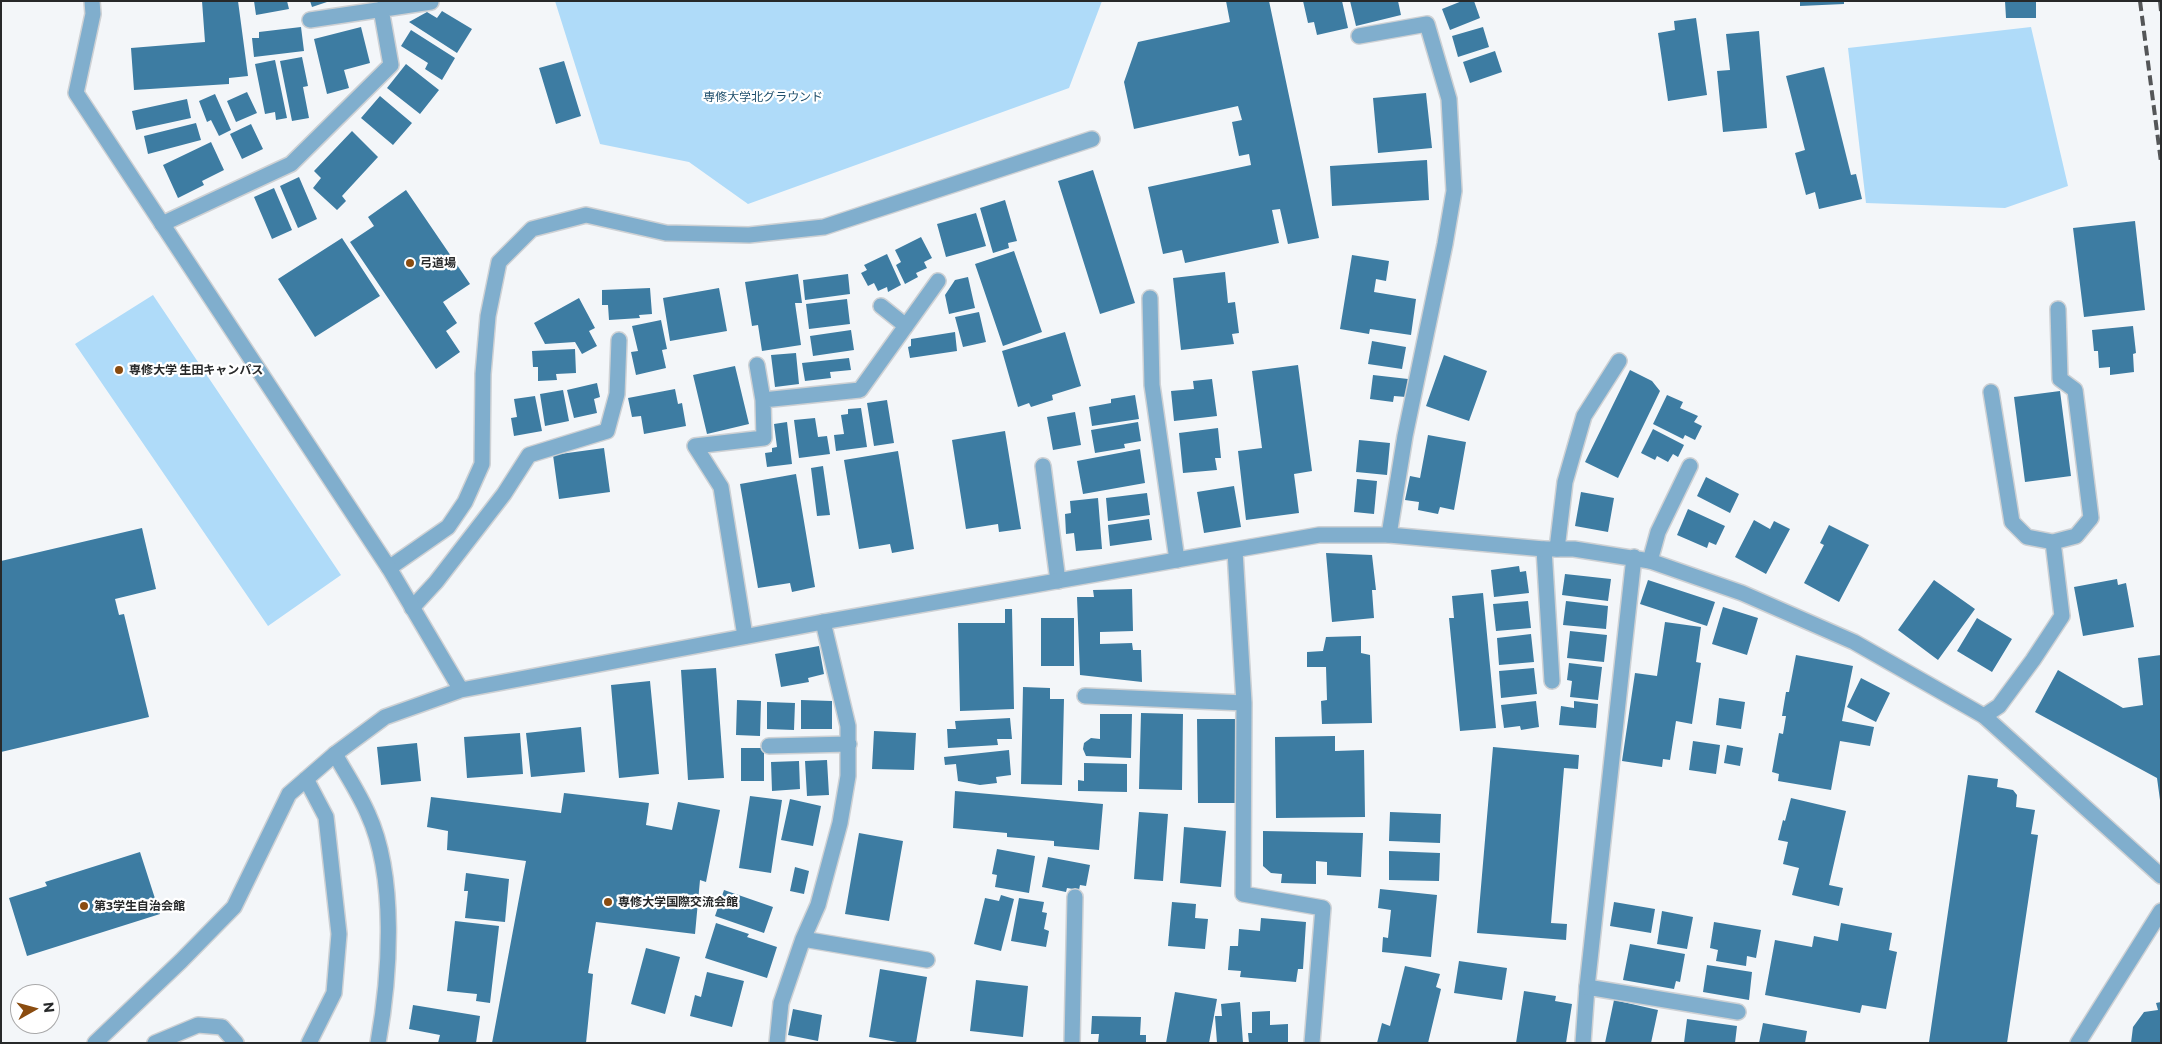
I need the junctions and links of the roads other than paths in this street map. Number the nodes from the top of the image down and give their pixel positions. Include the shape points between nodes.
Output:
1 (92, 1) edge
2 (430, 2) edge
3 (381, 9) junction
4 (310, 20) dead end
5 (1359, 36) dead end
6 (1092, 139) dead end
7 (162, 224) junction
8 (938, 281) dead end
9 (1150, 298) dead end
10 (881, 306) dead end
11 (2058, 309) dead end
12 (906, 326) junction
13 (619, 340) dead end
14 (1619, 361) dead end
15 (757, 365) dead end
16 (1991, 392) dead end
17 (763, 400) junction
18 (1043, 466) dead end
19 (1690, 466) dead end
20 (1389, 535) junction
21 (2052, 542) junction
22 (1550, 549) junction
23 (1235, 551) junction
24 (1634, 557) junction
25 (1177, 560) junction
26 (1650, 561) junction
27 (389, 568) junction
28 (1058, 581) junction
29 (412, 608) junction
30 (823, 622) junction
31 (744, 636) junction
32 (1552, 681) dead end
33 (461, 690) junction
34 (1085, 696) dead end
35 (1244, 703) junction
36 (1984, 716) junction
37 (849, 744) junction
38 (769, 746) dead end
39 (335, 754) junction
40 (306, 779) junction
41 (2161, 876) edge
42 (1075, 897) dead end
43 (2161, 911) edge
44 (803, 939) junction
45 (927, 960) dead end
46 (1587, 987) junction
47 (1738, 1012) dead end
48 (95, 1043) edge
49 (155, 1043) edge
50 (236, 1043) edge
51 (309, 1043) edge
52 (378, 1043) edge
53 (777, 1043) edge
54 (1072, 1043) edge
55 (1312, 1043) edge
56 (1584, 1043) edge
57 (2078, 1043) edge

1 - 7 street via 93,14 76,93
2 - 3 street
3 - 4 street
3 - 7 street via 390,65 291,164
5 - 20 street via 1427,24 1449,100 1454,191 1405,436
6 - 27 street via 824,227 749,235 666,233 586,214 532,230 500,262 488,316 483,374 482,464 465,502 448,527
7 - 27 street
8 - 12 street
9 - 25 street via 1152,385
10 - 12 street
11 - 21 street via 2060,380 2075,390 2091,518 2076,536
12 - 17 street via 860,390
13 - 29 street via 617,394 607,430 529,455 504,494
14 - 22 street via 1584,416
15 - 17 street
16 - 21 street via 2012,522 2027,537
17 - 31 street via 764,438 695,446 721,487
18 - 28 street
19 - 26 street via 1658,532
20 - 22 street
20 - 23 street via 1319,535
21 - 36 street via 2062,616 1999,706
22 - 24 street
22 - 32 street
23 - 25 street
23 - 35 street
24 - 26 street
24 - 46 street
25 - 28 street
26 - 36 street via 1742,593 1854,642
27 - 29 street
28 - 30 street
29 - 33 street
30 - 31 street
30 - 37 street via 848,726
31 - 33 street
33 - 39 street via 385,718
34 - 35 street
35 - 55 street via 1243,894 1323,908
36 - 41 street
37 - 38 street
37 - 44 street via 848,776 840,823 818,905
39 - 40 street
39 - 52 street via 369,814 383,859 386,984
40 - 48 street via 289,794 234,906
40 - 51 street via 326,817 339,934 334,993
42 - 54 street
43 - 57 street
44 - 45 street
44 - 53 street via 781,1003
46 - 47 street
46 - 56 street
49 - 50 street via 198,1025 222,1027

